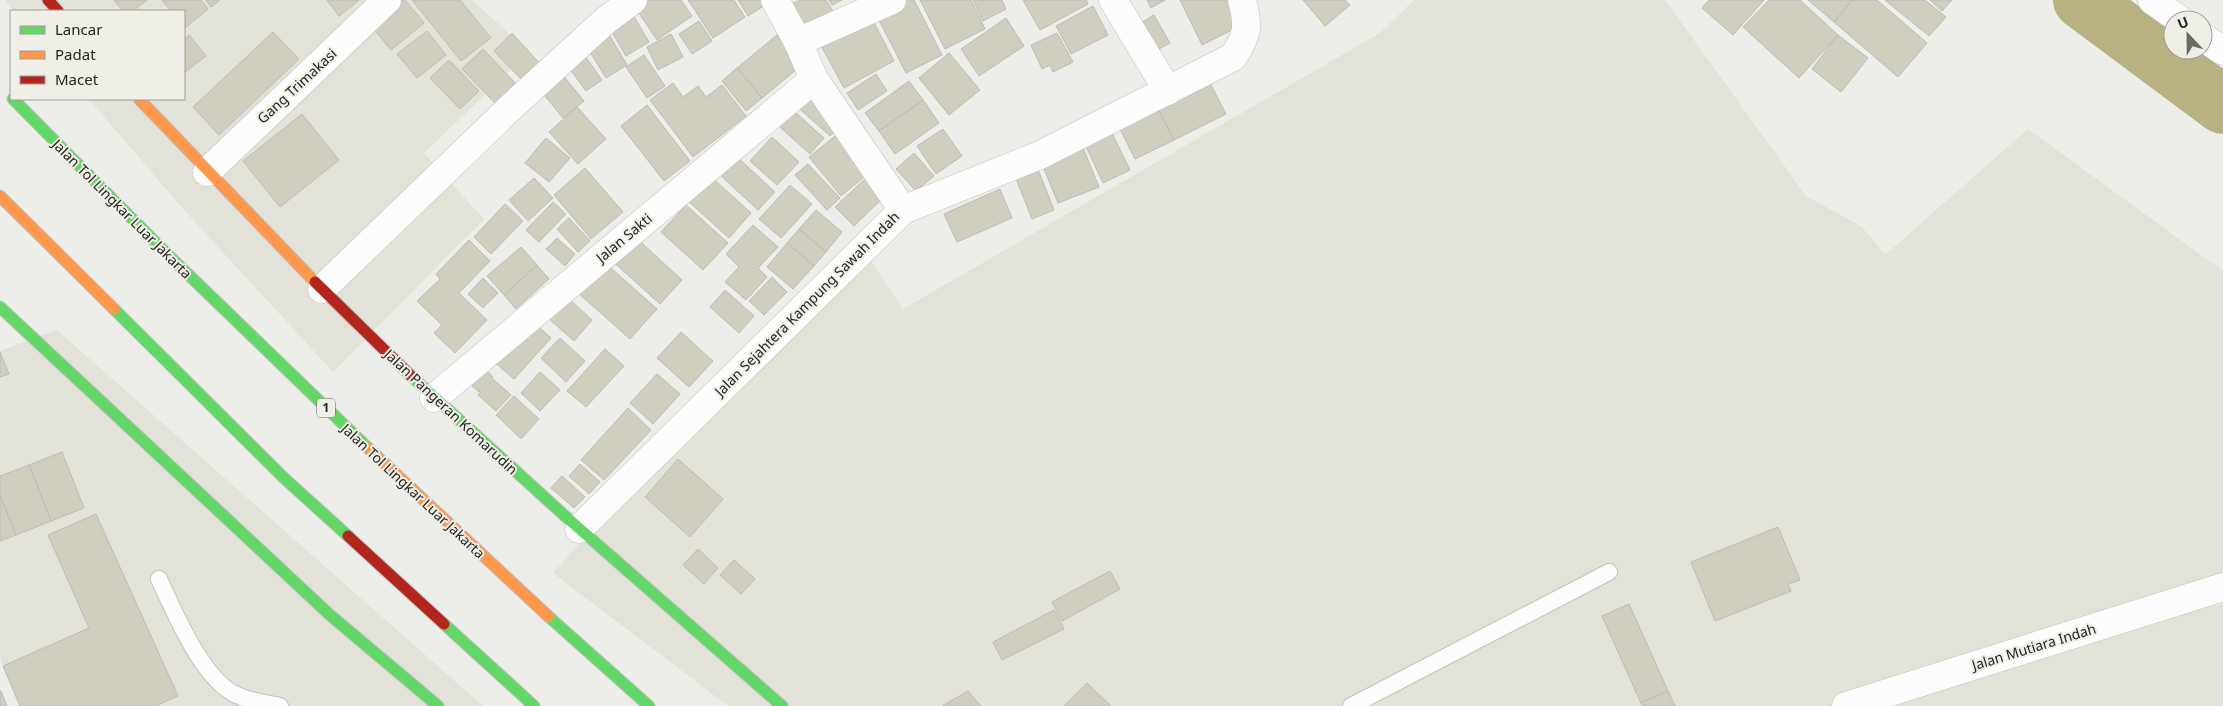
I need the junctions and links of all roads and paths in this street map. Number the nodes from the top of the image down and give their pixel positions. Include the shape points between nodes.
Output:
1 (48, 0) edge
2 (387, 0) edge
3 (633, 0) edge
4 (775, 0) edge
5 (892, 0) edge
6 (1113, 0) edge
7 (1242, 0) edge
8 (2152, 0) edge
9 (57, 10) edge
10 (2166, 10) edge
11 (798, 42) junction
12 (814, 79) junction
13 (1168, 91) junction
14 (15, 100) edge
15 (140, 100) edge
16 (207, 172) junction
17 (0, 196) edge
18 (903, 210) junction
19 (322, 289) junction
20 (0, 307) edge
21 (434, 398) junction
22 (579, 528) junction
23 (1609, 572) dead end
24 (159, 580) dead end
25 (2223, 587) edge
26 (280, 706) edge
27 (438, 706) edge
28 (534, 706) edge
29 (649, 706) edge
30 (782, 706) edge
31 (1351, 706) edge
32 (1846, 706) edge

1 - 9 main road
2 - 16 street, Gang Trimakasi
3 - 19 street via 606,20 518,100
4 - 11 street, Jalan Sejahtera Kampung Sawah Indah
5 - 11 street
6 - 13 street
7 - 13 street via 1247,26 1244,40 1233,57
8 - 10 street
11 - 12 street, Jalan Sejahtera Kampung Sawah Indah
12 - 18 street, Jalan Sejahtera Kampung Sawah Indah
12 - 21 street, Jalan Sakti
13 - 18 street via 1040,155
14 - 29 main road, Jalan Tol Lingkar Luar Jakarta / 1 via 128,217 348,430
15 - 16 main road, Jalan Pangeran Komarudin
16 - 19 main road, Jalan Pangeran Komarudin
17 - 28 main road via 284,478
18 - 22 street, Jalan Sejahtera Kampung Sawah Indah
19 - 21 main road, Jalan Pangeran Komarudin
20 - 27 main road via 330,615
21 - 22 main road, Jalan Pangeran Komarudin
22 - 30 main road, Jalan Pangeran Komarudin
23 - 31 lane
24 - 26 lane via 184,633 224,688 237,696
25 - 32 street, Jalan Mutiara Indah

